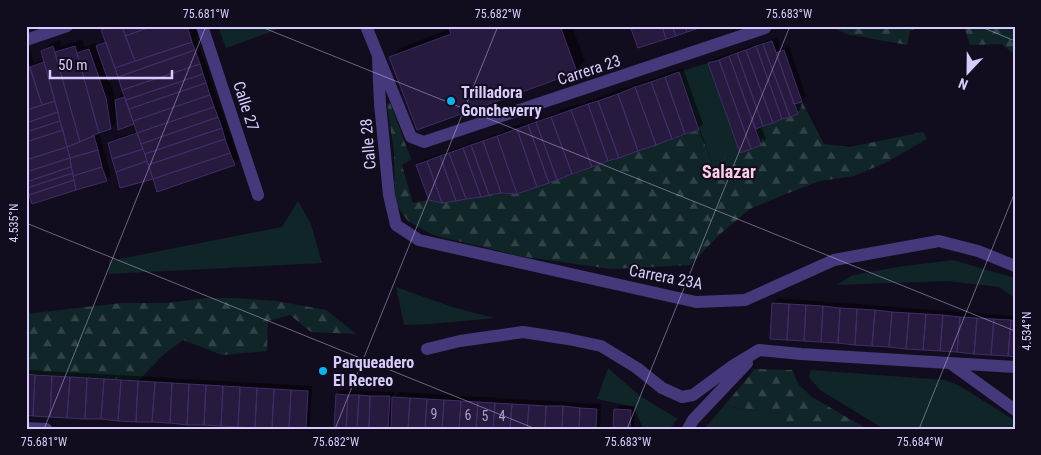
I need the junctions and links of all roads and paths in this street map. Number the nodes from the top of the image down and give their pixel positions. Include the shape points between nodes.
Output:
1 (67, 26) edge
2 (202, 26) edge
3 (366, 26) edge
4 (764, 28) dead end
5 (26, 40) edge
6 (378, 59) junction
7 (424, 142) joint
8 (258, 195) dead end
9 (396, 225) joint
10 (1015, 266) edge
11 (427, 350) dead end
12 (759, 350) junction
13 (949, 363) junction
14 (1015, 367) edge
15 (1015, 410) edge
16 (26, 428) edge
17 (46, 429) edge
18 (688, 429) edge

1 - 5 street
2 - 8 street, Calle 27
3 - 6 street, Calle 28
4 - 7 street, Carrera 23
6 - 7 street, Calle 28 via 411,138
6 - 9 street, Calle 28 via 389,196
9 - 10 street, Carrera 23A via 419,240 696,302 744,300 834,260 939,241 978,251
11 - 12 street via 460,341 522,332 568,339 601,346 662,388 682,397 693,395
12 - 13 street
12 - 18 street
13 - 14 street
13 - 15 street
16 - 17 street

